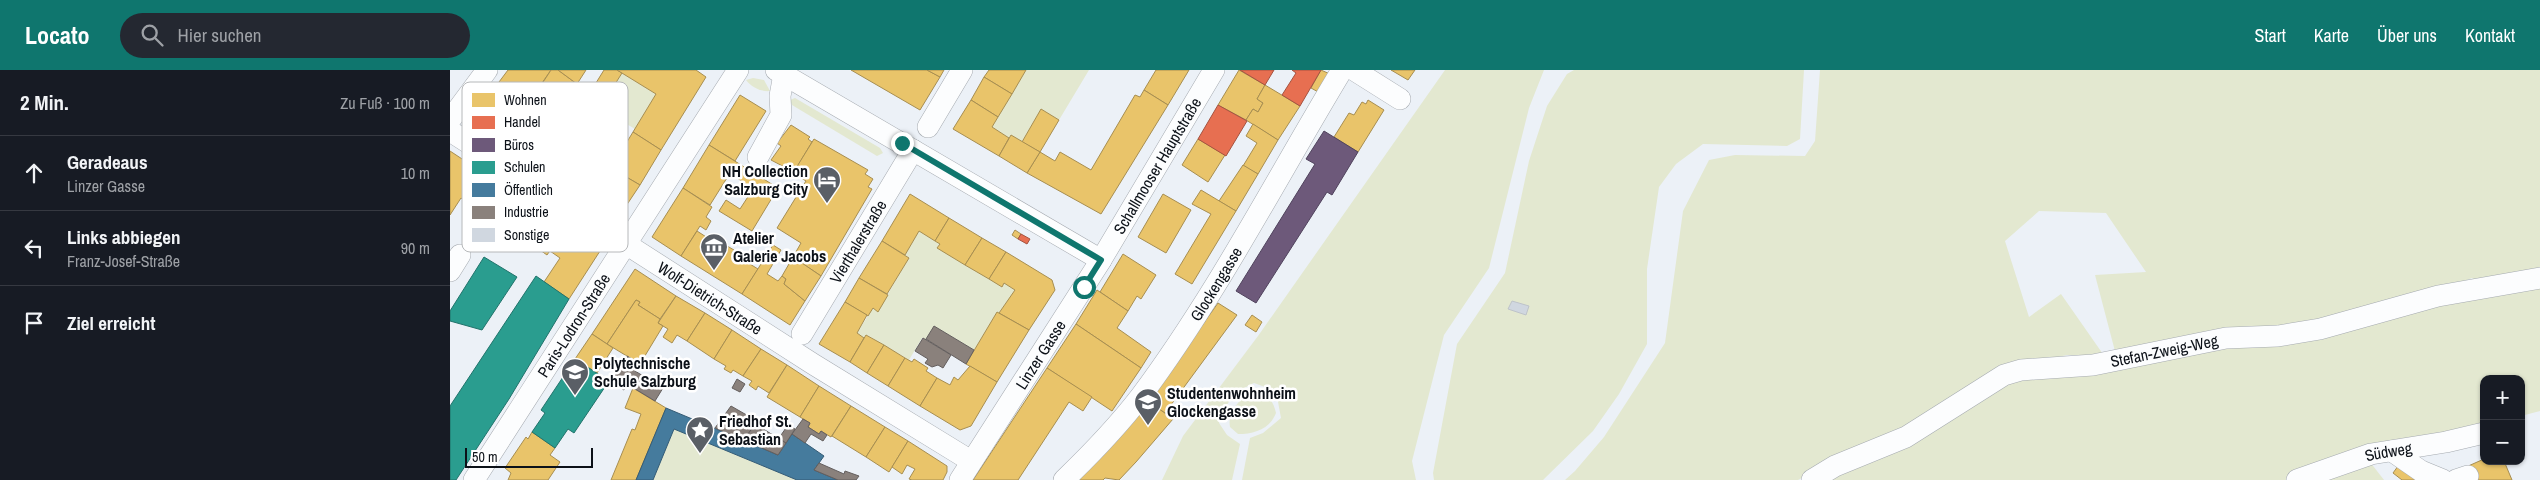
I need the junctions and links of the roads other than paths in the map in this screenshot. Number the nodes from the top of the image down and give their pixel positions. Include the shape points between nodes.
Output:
1 (487, 70) edge
2 (738, 70) edge
3 (962, 70) edge
4 (1214, 70) edge
5 (1342, 70) edge
6 (1354, 70) edge
7 (780, 72) edge
8 (478, 82) edge
9 (1400, 99) dead end
10 (462, 104) edge
11 (450, 120) edge
12 (928, 127) dead end
13 (450, 132) edge
14 (462, 140) edge
15 (913, 150) junction
16 (758, 157) dead end
17 (628, 242) edge
18 (628, 245) edge
19 (622, 252) edge
20 (1101, 260) junction
21 (2540, 278) edge
22 (802, 334) dead end
23 (2478, 438) edge
24 (2392, 450) junction
25 (979, 456) junction
26 (481, 478) edge
27 (960, 480) edge
28 (1064, 480) edge
29 (1812, 480) edge
30 (2297, 480) edge
31 (2443, 480) edge

1 - 8 street
2 - 17 street, Paris-Lodron-Straße
3 - 12 street
4 - 20 street, Schallmooser Hauptstraße
5 - 28 street, Glockengasse via 1210,294 1141,397
6 - 9 street
7 - 15 street
7 - 16 street via 781,115
10 - 11 street
13 - 14 street, Wolf-Dietrich-Straße
15 - 20 street
15 - 22 street, Vierthalerstraße
18 - 25 street, Wolf-Dietrich-Straße via 813,364
19 - 26 street, Paris-Lodron-Straße
20 - 25 street, Linzer Gasse
21 - 29 street, Stefan-Zweig-Weg via 2438,296 2311,331 2226,338 2093,365 2021,370 2004,375 1906,437 1835,466
23 - 24 street, Südweg
24 - 30 street, Südweg via 2341,463
24 - 31 street via 2421,471
25 - 27 street, Linzer Gasse

